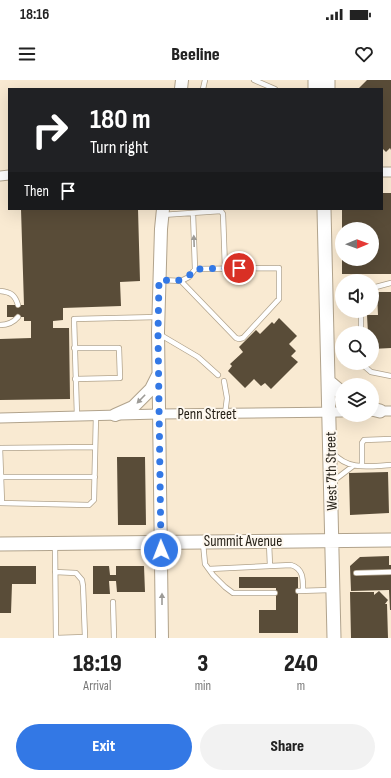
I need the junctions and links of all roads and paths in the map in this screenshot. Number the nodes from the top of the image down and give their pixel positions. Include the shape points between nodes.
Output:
1 (254, 80) edge
2 (273, 88) edge
3 (324, 210) edge
4 (162, 212) edge
5 (193, 213) junction
6 (225, 268) junction
7 (195, 269) junction
8 (159, 280) junction
9 (181, 281) junction
10 (391, 283) edge
11 (379, 286) edge
12 (0, 292) edge
13 (18, 305) dead end
14 (18, 317) dead end
15 (158, 317) junction
16 (0, 325) edge
17 (158, 333) junction
18 (74, 348) junction
19 (369, 370) edge
20 (159, 374) junction
21 (218, 375) dead end
22 (391, 376) edge
23 (75, 379) junction
24 (224, 381) dead end
25 (329, 382) junction
26 (335, 387) edge
27 (335, 409) edge
28 (335, 413) edge
29 (159, 414) junction
30 (225, 414) junction
31 (96, 415) junction
32 (115, 415) junction
33 (77, 416) junction
34 (0, 418) edge
35 (335, 419) edge
36 (391, 439) edge
37 (95, 447) junction
38 (0, 448) edge
39 (330, 450) junction
40 (353, 466) junction
41 (362, 466) junction
42 (391, 466) edge
43 (1, 477) junction
44 (95, 477) junction
45 (331, 483) junction
46 (1, 503) edge
47 (391, 540) edge
48 (161, 541) junction
49 (203, 541) junction
50 (269, 541) junction
51 (332, 541) junction
52 (55, 543) junction
53 (0, 544) edge
54 (270, 566) junction
55 (209, 569) junction
56 (55, 572) junction
57 (391, 572) edge
58 (356, 573) dead end
59 (333, 590) junction
60 (275, 593) dead end
61 (113, 602) dead end
62 (85, 637) edge
63 (56, 638) edge
64 (114, 638) edge
65 (162, 638) edge
66 (334, 638) edge

1 - 2 lane
3 - 25 main road, West 7th Street
4 - 5 lane
4 - 8 street
5 - 6 lane via 221,211 224,214
7 -> 5 lane
6 - 7 lane
6 - 9 lane via 280,268 279,299 243,338 236,338
7 - 9 lane via 189,277
8 - 9 lane
8 - 15 street
10 - 11 lane
12 - 13 lane via 8,292 16,297
14 - 16 lane via 7,325
15 - 17 street
15 - 18 lane via 74,319
17 - 20 street
17 - 21 lane via 198,357
18 - 23 lane
18 - 23 lane via 119,348 120,378
19 - 22 lane
20 - 29 street
20 -> 32 street via 151,389 133,407
23 - 33 lane
24 - 30 lane
25 - 26 main road
25 - 27 main road, West 7th Street
28 - 30 street, Penn Street
29 - 30 street, Penn Street
29 - 32 street, Penn Street
29 - 48 street
31 - 32 street, Penn Street
31 - 33 street, Penn Street
31 - 37 lane
33 - 34 street, Penn Street
35 - 39 main road, West 7th Street
36 - 41 lane via 364,440
37 - 38 lane
37 - 44 lane
38 - 43 lane
39 - 40 lane via 342,462
39 - 45 main road, West 7th Street
40 - 41 lane
40 - 45 lane
41 - 42 lane
43 - 44 lane
43 - 46 lane
44 - 46 lane via 94,500 89,505
45 - 51 main road, West 7th Street
47 - 51 main road, Summit Avenue
48 - 49 main road, Summit Avenue
48 - 52 main road, Summit Avenue
65 -> 48 street
49 - 50 main road, Summit Avenue
49 - 55 lane via 205,564
50 - 51 main road, Summit Avenue
50 - 54 lane
51 - 59 main road, West 7th Street
52 - 53 main road, Summit Avenue
52 - 56 lane
54 - 55 lane
54 - 59 lane via 297,567 302,575 301,591
55 - 60 lane via 234,593
56 - 62 lane via 76,573 82,580
56 - 63 lane
57 - 58 lane
59 - 66 main road, West 7th Street
61 - 64 lane
62 - 63 lane

